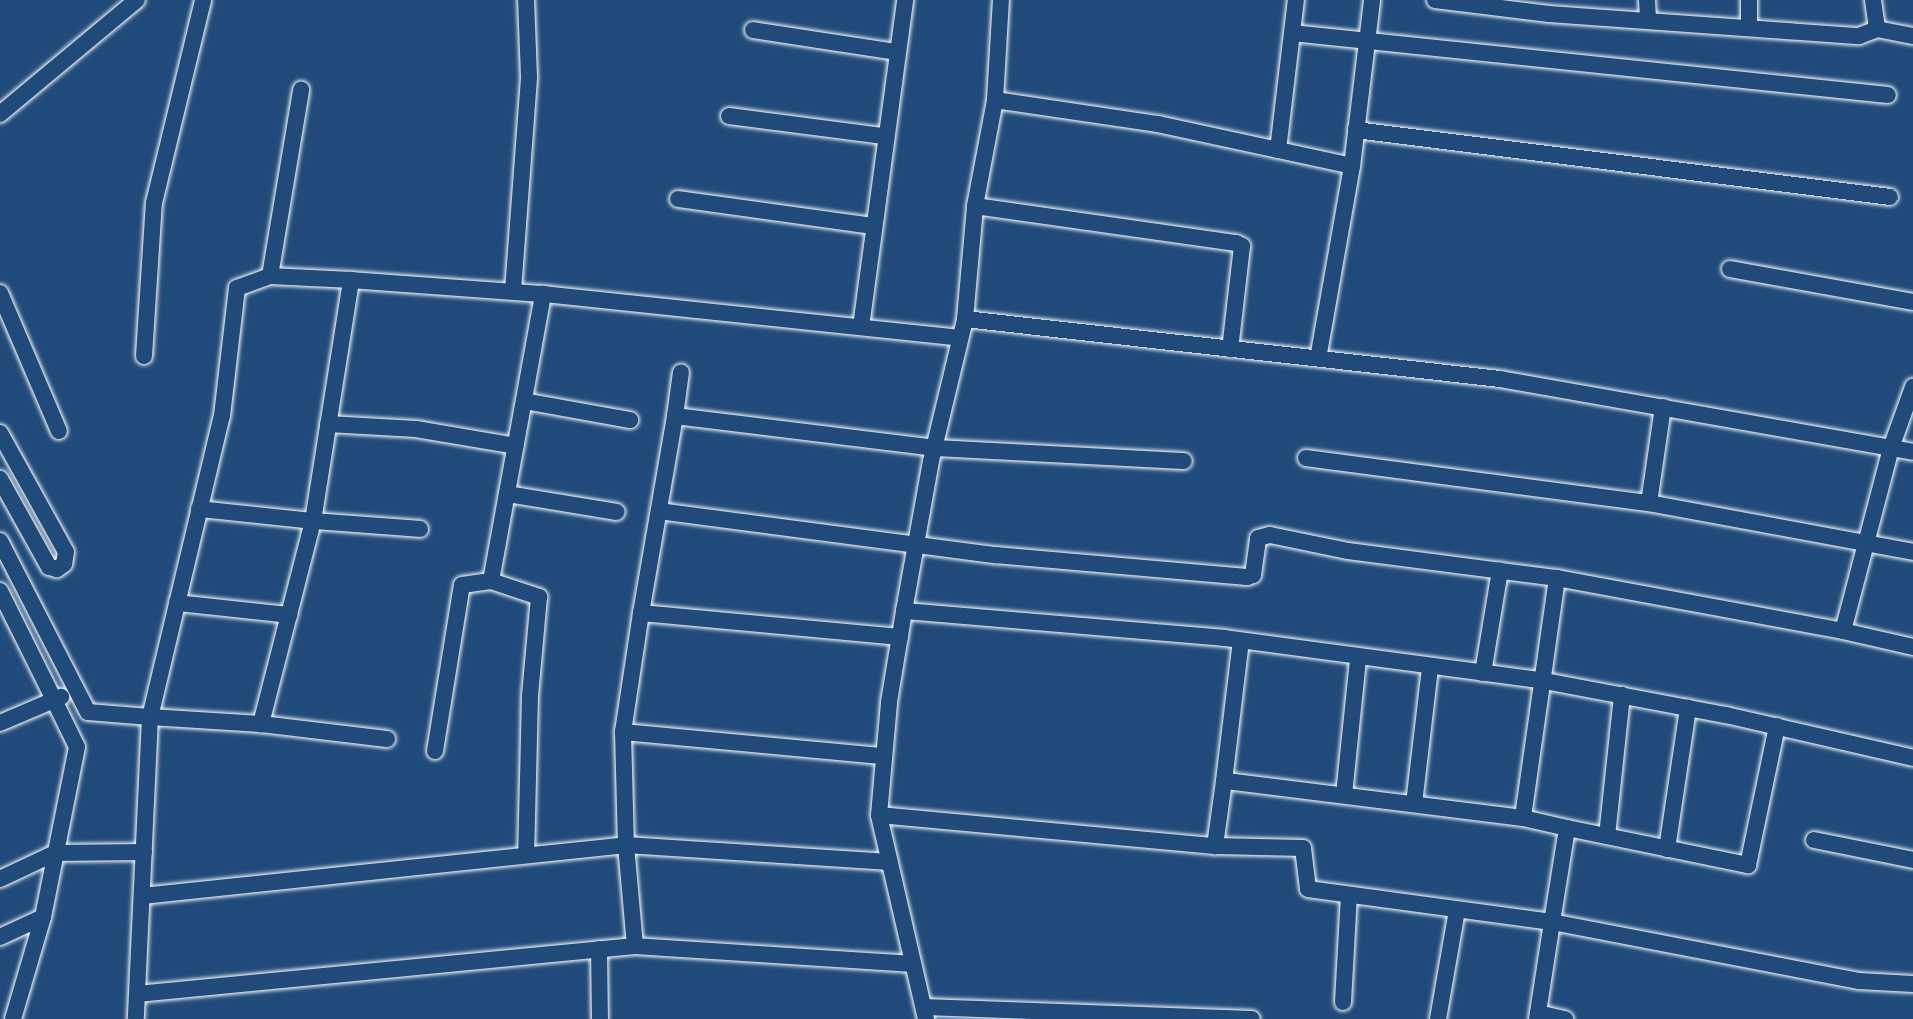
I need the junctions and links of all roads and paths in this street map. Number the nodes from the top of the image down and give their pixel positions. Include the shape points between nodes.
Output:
1 (137, 0) edge
2 (203, 0) edge
3 (526, 0) edge
4 (905, 0) edge
5 (1001, 0) edge
6 (1296, 0) edge
7 (1372, 0) edge
8 (1435, 0) edge
9 (1647, 0) edge
10 (1749, 0) edge
11 (1873, 0) edge
12 (1548, 7) edge
13 (1648, 19) junction
14 (1749, 27) junction
15 (1877, 29) junction
16 (753, 30) dead end
17 (1292, 33) junction
18 (1913, 36) edge
19 (1367, 43) junction
20 (897, 52) junction
21 (301, 90) dead end
22 (1888, 95) dead end
23 (995, 100) junction
24 (0, 114) edge
25 (729, 116) dead end
26 (1356, 130) junction
27 (884, 136) junction
28 (1278, 150) junction
29 (1352, 166) junction
30 (1890, 197) dead end
31 (678, 199) dead end
32 (975, 206) junction
33 (872, 226) junction
34 (1730, 269) dead end
35 (270, 276) junction
36 (351, 280) junction
37 (513, 291) junction
38 (0, 293) edge
39 (543, 294) junction
40 (1913, 302) edge
41 (965, 319) junction
42 (861, 327) junction
43 (960, 338) junction
44 (1230, 348) junction
45 (145, 356) dead end
46 (1318, 358) junction
47 (681, 372) dead end
48 (1913, 387) edge
49 (524, 401) junction
50 (1663, 407) junction
51 (675, 416) junction
52 (630, 420) dead end
53 (328, 424) junction
54 (59, 431) dead end
55 (0, 433) edge
56 (516, 446) junction
57 (934, 448) junction
58 (1891, 448) junction
59 (1913, 452) edge
60 (1306, 458) dead end
61 (1184, 461) dead end
62 (0, 479) edge
63 (507, 495) junction
64 (1648, 503) junction
65 (199, 509) junction
66 (659, 511) junction
67 (617, 512) dead end
68 (313, 521) junction
69 (419, 529) dead end
70 (0, 541) edge
71 (1866, 542) junction
72 (917, 544) junction
73 (1913, 552) edge
74 (1500, 570) junction
75 (1557, 578) junction
76 (491, 581) junction
77 (0, 591) edge
78 (177, 603) junction
79 (904, 611) junction
80 (641, 614) junction
81 (289, 615) junction
82 (1843, 631) junction
83 (900, 637) junction
84 (1241, 641) junction
85 (1913, 647) edge
86 (1358, 659) junction
87 (1430, 667) junction
88 (1483, 673) junction
89 (1539, 680) junction
90 (76, 691) junction
91 (1622, 695) junction
92 (54, 700) junction
93 (1688, 708) junction
94 (150, 717) junction
95 (0, 723) edge
96 (261, 724) junction
97 (1777, 726) junction
98 (623, 732) junction
99 (387, 740) dead end
100 (435, 751) dead end
101 (884, 756) junction
102 (1913, 758) edge
103 (1224, 781) junction
104 (1344, 795) junction
105 (1413, 804) junction
106 (879, 815) junction
107 (1523, 818) junction
108 (1567, 828) junction
109 (1607, 836) junction
110 (1814, 840) dead end
111 (626, 845) junction
112 (1215, 846) junction
113 (1667, 849) junction
114 (144, 852) junction
115 (55, 853) junction
116 (526, 855) junction
117 (1913, 860) edge
118 (889, 862) junction
119 (0, 879) edge
120 (1349, 895) junction
121 (142, 896) junction
122 (1457, 910) junction
123 (43, 917) junction
124 (1552, 922) junction
125 (0, 937) edge
126 (635, 946) junction
127 (598, 949) junction
128 (913, 964) junction
129 (1913, 984) edge
130 (137, 994) junction
131 (1343, 1002) dead end
132 (925, 1013) edge
133 (1537, 1016) edge
134 (13, 1019) edge
135 (136, 1019) edge
136 (600, 1019) edge
137 (1252, 1019) edge
138 (1438, 1019) edge
139 (1565, 1019) edge

1 - 24 street
2 - 45 street via 154,203
3 - 37 street via 529,77
4 - 20 street
5 - 23 street
6 - 17 street
7 - 19 street
8 - 12 street
9 - 13 street
10 - 14 street
11 - 15 street
12 - 13 street
13 - 14 street
14 - 15 street via 1859,36
15 - 18 street
16 - 20 street
17 - 19 street
17 - 28 street
19 - 22 street
19 - 26 street
20 - 27 street
21 - 35 street
23 - 28 street via 1158,124
23 - 32 street
25 - 27 street
26 - 29 street
26 - 30 street
27 - 33 street
28 - 29 street
29 - 46 street
31 - 33 street
32 - 41 street
32 - 44 street via 1242,246
33 - 42 street
34 - 40 street
35 - 36 street
35 - 65 street via 237,288 222,415
36 - 37 street
36 - 53 street
37 - 39 street
38 - 54 street
39 - 42 street
39 - 49 street
41 - 43 street
41 - 44 street
42 - 43 street
43 - 57 street
44 - 46 street
46 - 50 street via 1500,379
47 - 51 street
48 - 58 street
49 - 52 street
49 - 56 street
50 - 58 street
50 - 64 street
51 - 57 street
51 - 66 street
53 - 56 street via 416,429
53 - 68 street
55 - 62 street via 66,552 64,564 57,569 49,567
56 - 63 street
57 - 61 street
57 - 72 street
58 - 59 street
58 - 71 street
60 - 64 street
63 - 67 street
63 - 76 street
64 - 71 street
65 - 68 street
65 - 78 street
66 - 72 street
66 - 80 street
68 - 69 street
68 - 81 street
70 - 90 street
71 - 73 street
71 - 82 street
72 - 74 street via 1247,577 1253,575 1258,538 1270,535 1349,551
72 - 79 street
74 - 75 street
74 - 88 street
75 - 82 street
75 - 89 street
76 - 100 street via 462,585
76 - 116 street via 539,597 530,696
77 - 92 street
78 - 81 street
78 - 94 street
79 - 83 street
79 - 84 street
80 - 83 street
80 - 98 street
81 - 96 street
82 - 85 street
83 - 101 street
84 - 86 street
84 - 103 street
86 - 87 street
86 - 104 street
87 - 88 street
87 - 105 street
88 - 89 street
89 - 91 street
89 - 107 street
90 - 92 street
90 - 94 street via 88,712
91 - 93 street
91 - 109 street
92 - 95 street
92 - 115 street via 77,747
93 - 97 street
93 - 113 street
94 - 96 street
94 - 114 street
96 - 99 street
97 - 102 street
97 - 113 street via 1748,865
98 - 101 street
98 - 111 street
101 - 106 street
103 - 104 street
103 - 112 street
104 - 105 street
105 - 107 street
106 - 112 street
106 - 118 street
107 - 108 street
108 - 109 street
108 - 124 street
109 - 113 street
110 - 117 street
111 - 116 street
111 - 118 street
111 - 126 street
112 - 120 street via 1303,848 1308,889
114 - 115 street
114 - 121 street
115 - 119 street
115 - 123 street
116 - 121 street
118 - 128 street
120 - 122 street
120 - 131 street
121 - 130 street
122 - 124 street
122 - 138 street
123 - 125 street
123 - 134 street
124 - 129 street via 1859,981
124 - 133 street
126 - 127 street
126 - 128 street
127 - 130 street
127 - 136 street
128 - 132 street
130 - 135 street
132 - 137 street
133 - 139 street

